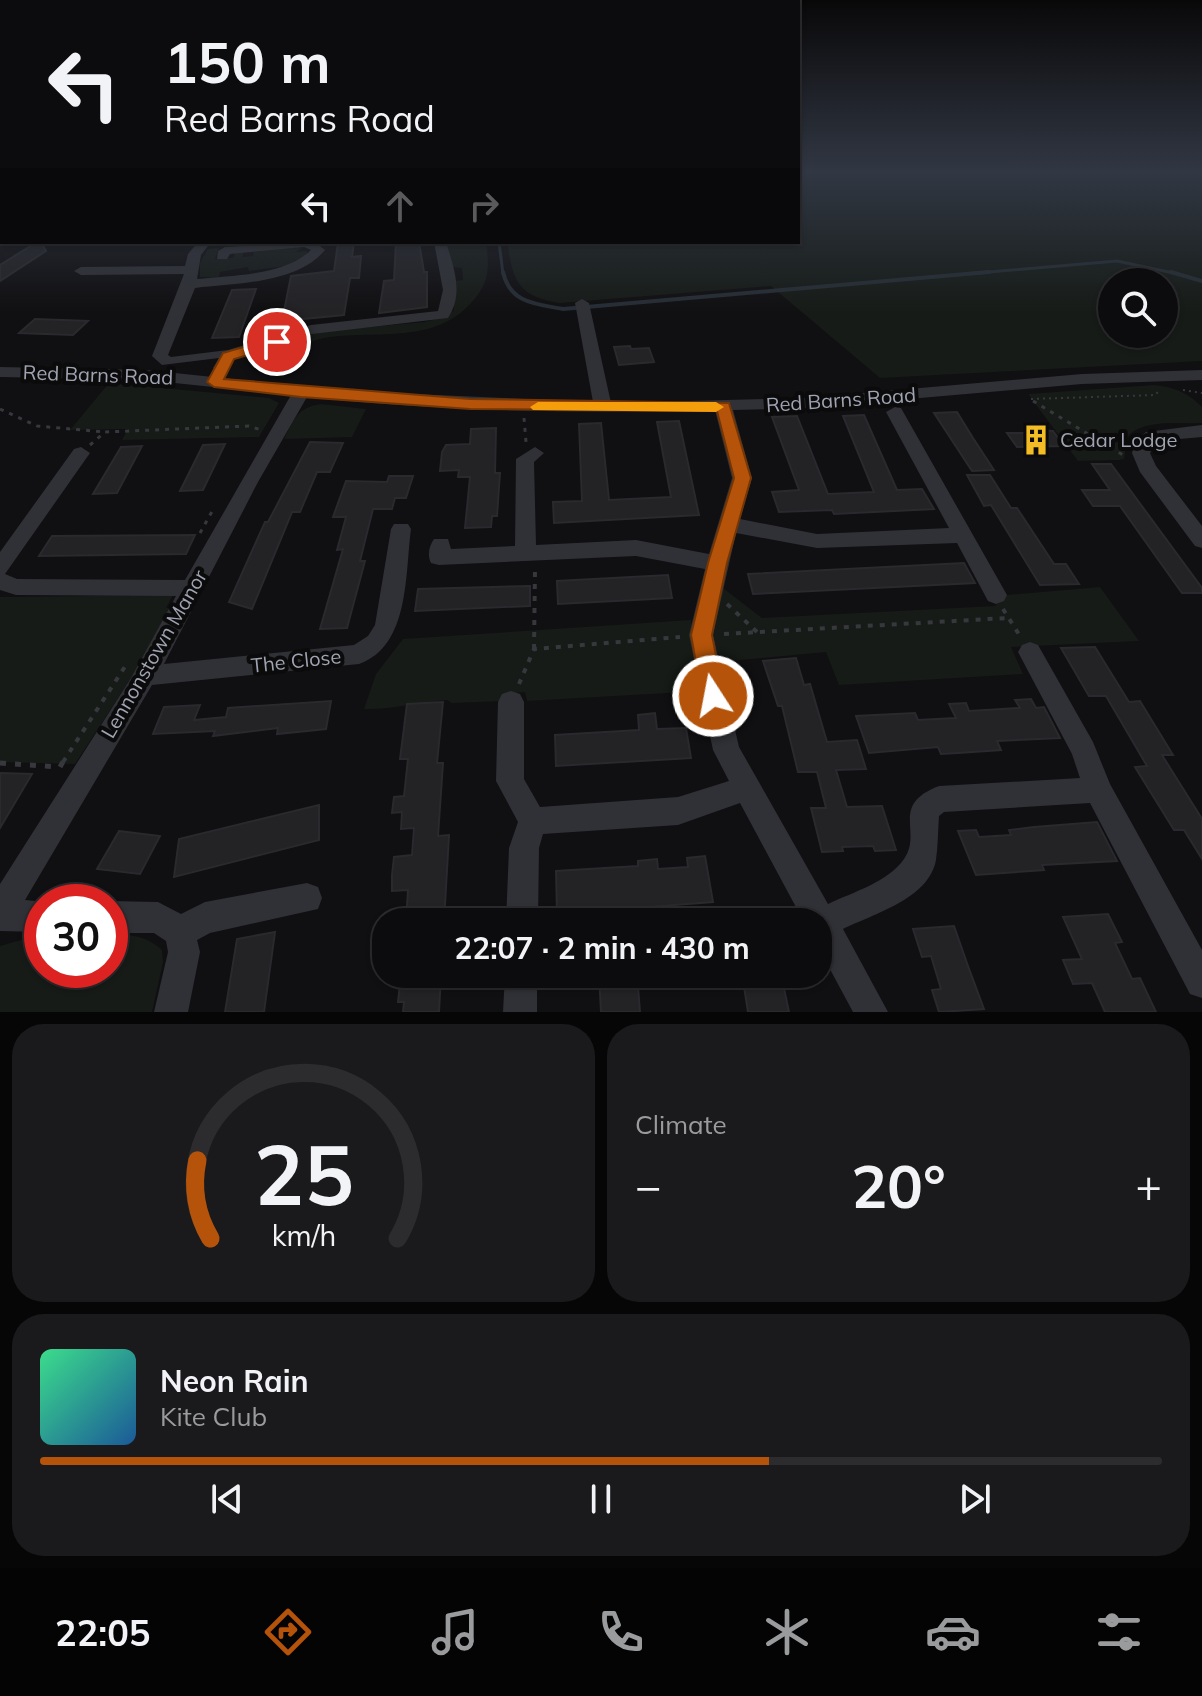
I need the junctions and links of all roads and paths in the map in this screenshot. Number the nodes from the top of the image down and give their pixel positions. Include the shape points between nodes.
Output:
1 (203, 244) edge
2 (301, 244) edge
3 (313, 244) edge
4 (441, 244) edge
5 (222, 256) dead end
6 (81, 271) dead end
7 (190, 277) junction
8 (583, 308) dead end
9 (228, 356) junction
10 (0, 372) edge
11 (1188, 375) edge
12 (214, 382) junction
13 (301, 392) junction
14 (1202, 392) edge
15 (523, 406) junction
16 (723, 407) junction
17 (603, 408) junction
18 (0, 409) edge
19 (895, 412) dead end
20 (1202, 431) edge
21 (105, 432) junction
22 (264, 432) dead end
23 (81, 453) joint
24 (532, 455) joint
25 (1145, 463) junction
26 (214, 509) dead end
27 (729, 524) junction
28 (401, 529) dead end
29 (200, 533) dead end
30 (964, 535) junction
31 (1202, 541) edge
32 (441, 544) dead end
33 (531, 553) junction
34 (717, 563) junction
35 (0, 568) edge
36 (0, 581) edge
37 (193, 588) junction
38 (711, 589) junction
39 (996, 595) joint
40 (1007, 618) junction
41 (757, 632) junction
42 (701, 635) junction
43 (534, 649) junction
44 (135, 651) dead end
45 (1030, 652) joint
46 (144, 676) junction
47 (511, 702) joint
48 (0, 763) edge
49 (60, 767) junction
50 (86, 770) junction
51 (746, 788) junction
52 (1098, 790) junction
53 (533, 821) junction
54 (307, 898) dead end
55 (522, 908) edge
56 (814, 908) edge
57 (0, 914) edge
58 (24, 915) edge
59 (128, 917) edge
60 (832, 918) edge
61 (180, 932) junction
62 (832, 941) edge
63 (1202, 982) edge
64 (521, 988) edge
65 (171, 1012) edge
66 (520, 1012) edge
67 (871, 1012) edge

1 - 7 street
2 - 5 street via 225,251
3 - 7 street via 317,262
4 - 9 street via 450,299 443,315 311,330
6 - 7 street
7 - 9 street via 160,356 168,362
8 - 17 street
9 - 12 street
10 - 12 street, Red Barns Road
11 - 14 street
11 - 16 street, Red Barns Road
11 - 25 path via 1155,395 1031,399
12 - 13 street, Red Barns Road
13 - 15 street, Red Barns Road
13 - 37 street, Lennonstown Manor
15 - 17 street, Red Barns Road
15 - 24 path
16 - 17 street, Red Barns Road
16 - 27 street via 742,478
18 - 21 path via 28,424
19 - 30 street
20 - 25 street via 1152,436 1144,441
21 - 22 path via 249,426
21 - 23 path
23 - 35 street
24 - 33 street via 525,459
25 - 31 street
26 - 29 path
27 - 30 street via 817,541
27 - 34 street
28 - 46 street, The Close via 386,626 376,643 359,654
30 - 39 street
32 - 33 street via 439,557
33 - 34 street via 636,548
33 - 43 path
34 - 38 street
36 - 37 street via 16,587
37 - 46 street, Lennonstown Manor
38 - 41 path
38 - 42 street
39 - 40 path
40 - 41 path
40 - 45 path
41 - 42 path
42 - 43 path
42 - 51 street via 726,750
43 - 47 path
44 - 49 path
45 - 52 street via 1084,751
46 - 50 street, Lennonstown Manor
47 - 53 street via 510,781
48 - 49 path
49 - 50 path
50 - 57 street, Lennonstown Manor
51 - 53 street via 678,811
51 - 56 street
52 - 60 street via 939,799 925,809 921,862 902,884
52 - 63 street
53 - 55 street via 524,848
54 - 61 street via 205,918
57 - 58 street
59 - 61 street via 158,918
61 - 65 street via 184,952
62 - 67 street
64 - 66 street

